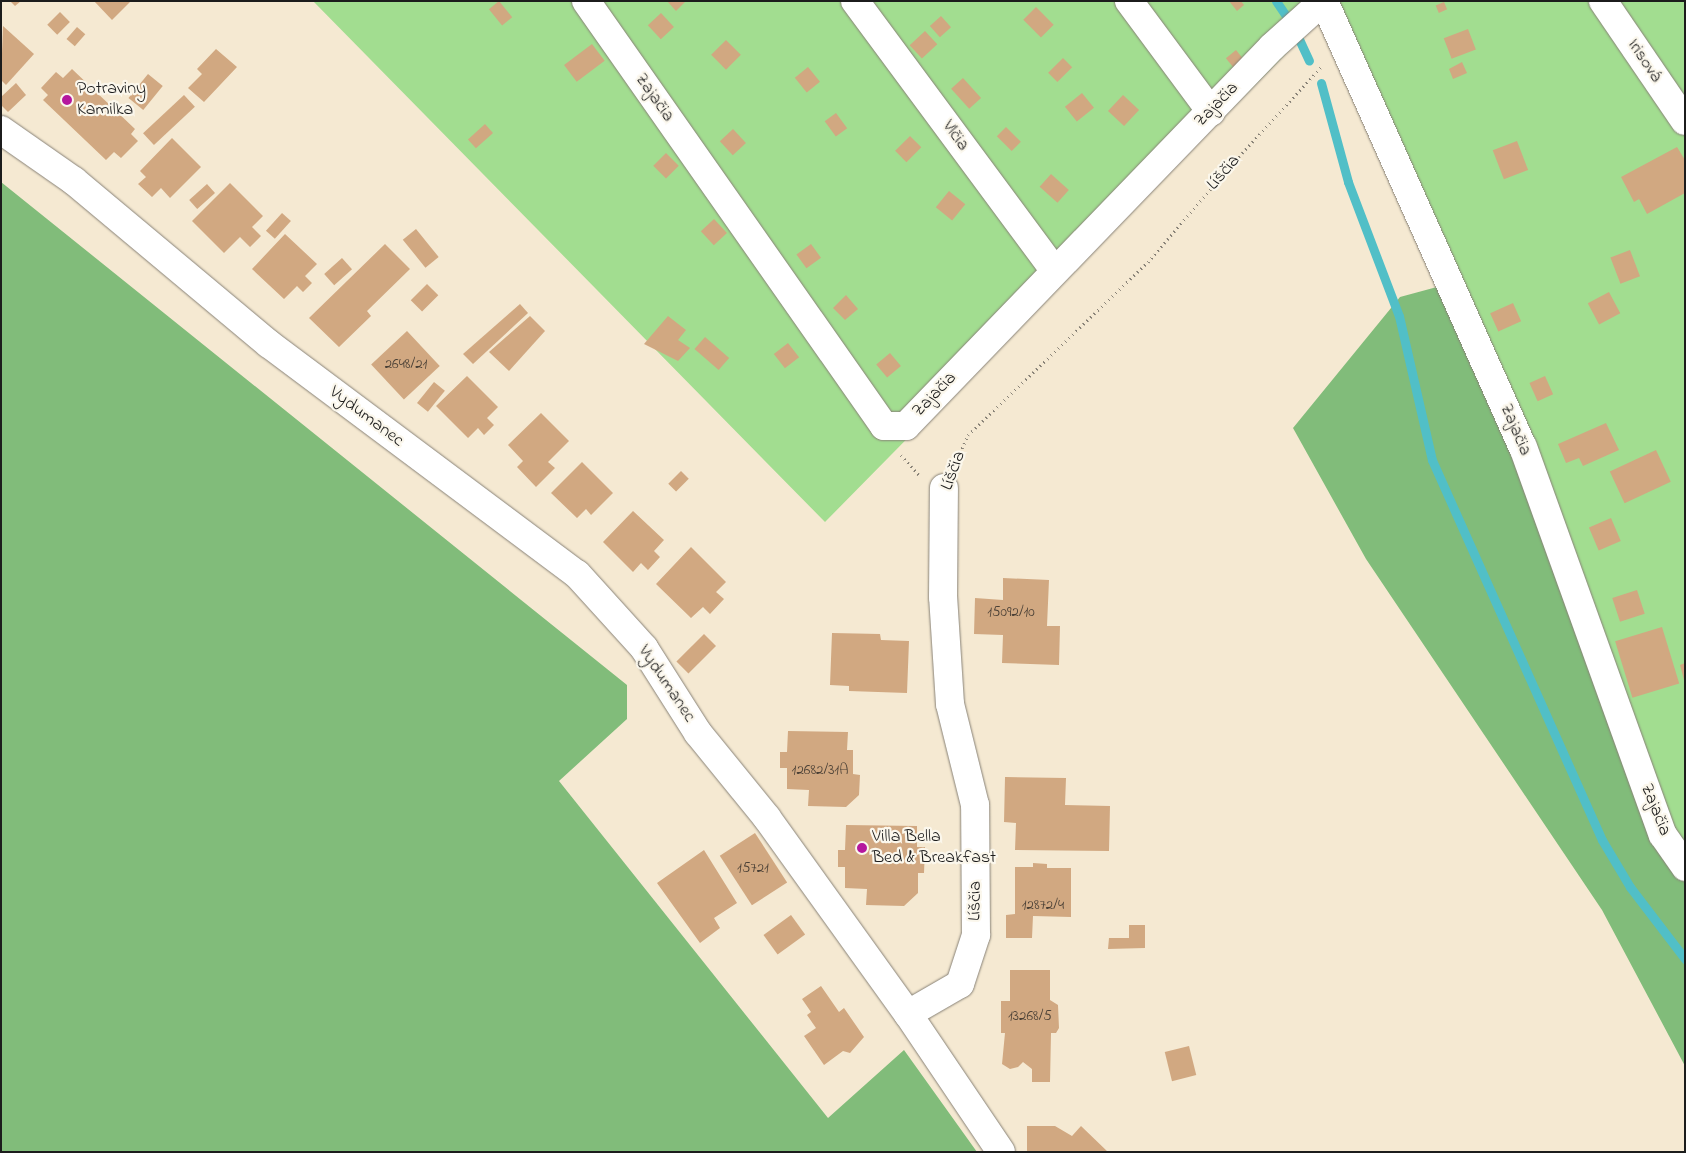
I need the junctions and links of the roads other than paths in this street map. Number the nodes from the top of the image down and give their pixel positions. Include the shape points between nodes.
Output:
1 (586, 1) edge
2 (855, 1) edge
3 (1129, 1) edge
4 (1323, 1) edge
5 (1603, 1) edge
6 (1211, 112) junction
7 (1685, 121) edge
8 (1, 130) edge
9 (1054, 270) junction
10 (944, 488) road end
11 (1685, 867) edge
12 (908, 1014) junction
13 (1001, 1152) edge

1 - 9 street, Zajačia via 884,426 906,426
2 - 9 street, Vlčia
3 - 6 street
4 - 6 street, Zajačia via 1272,47
4 - 11 street, Zajačia via 1523,447 1663,835
5 - 7 street, Irisová
6 - 9 street, Zajačia
8 - 12 street, Vydumanec via 89,193 269,344 577,574 644,648 698,733 767,818
10 - 12 street, Líščia via 943,607 950,704 975,805 976,935 960,984
12 - 13 street

